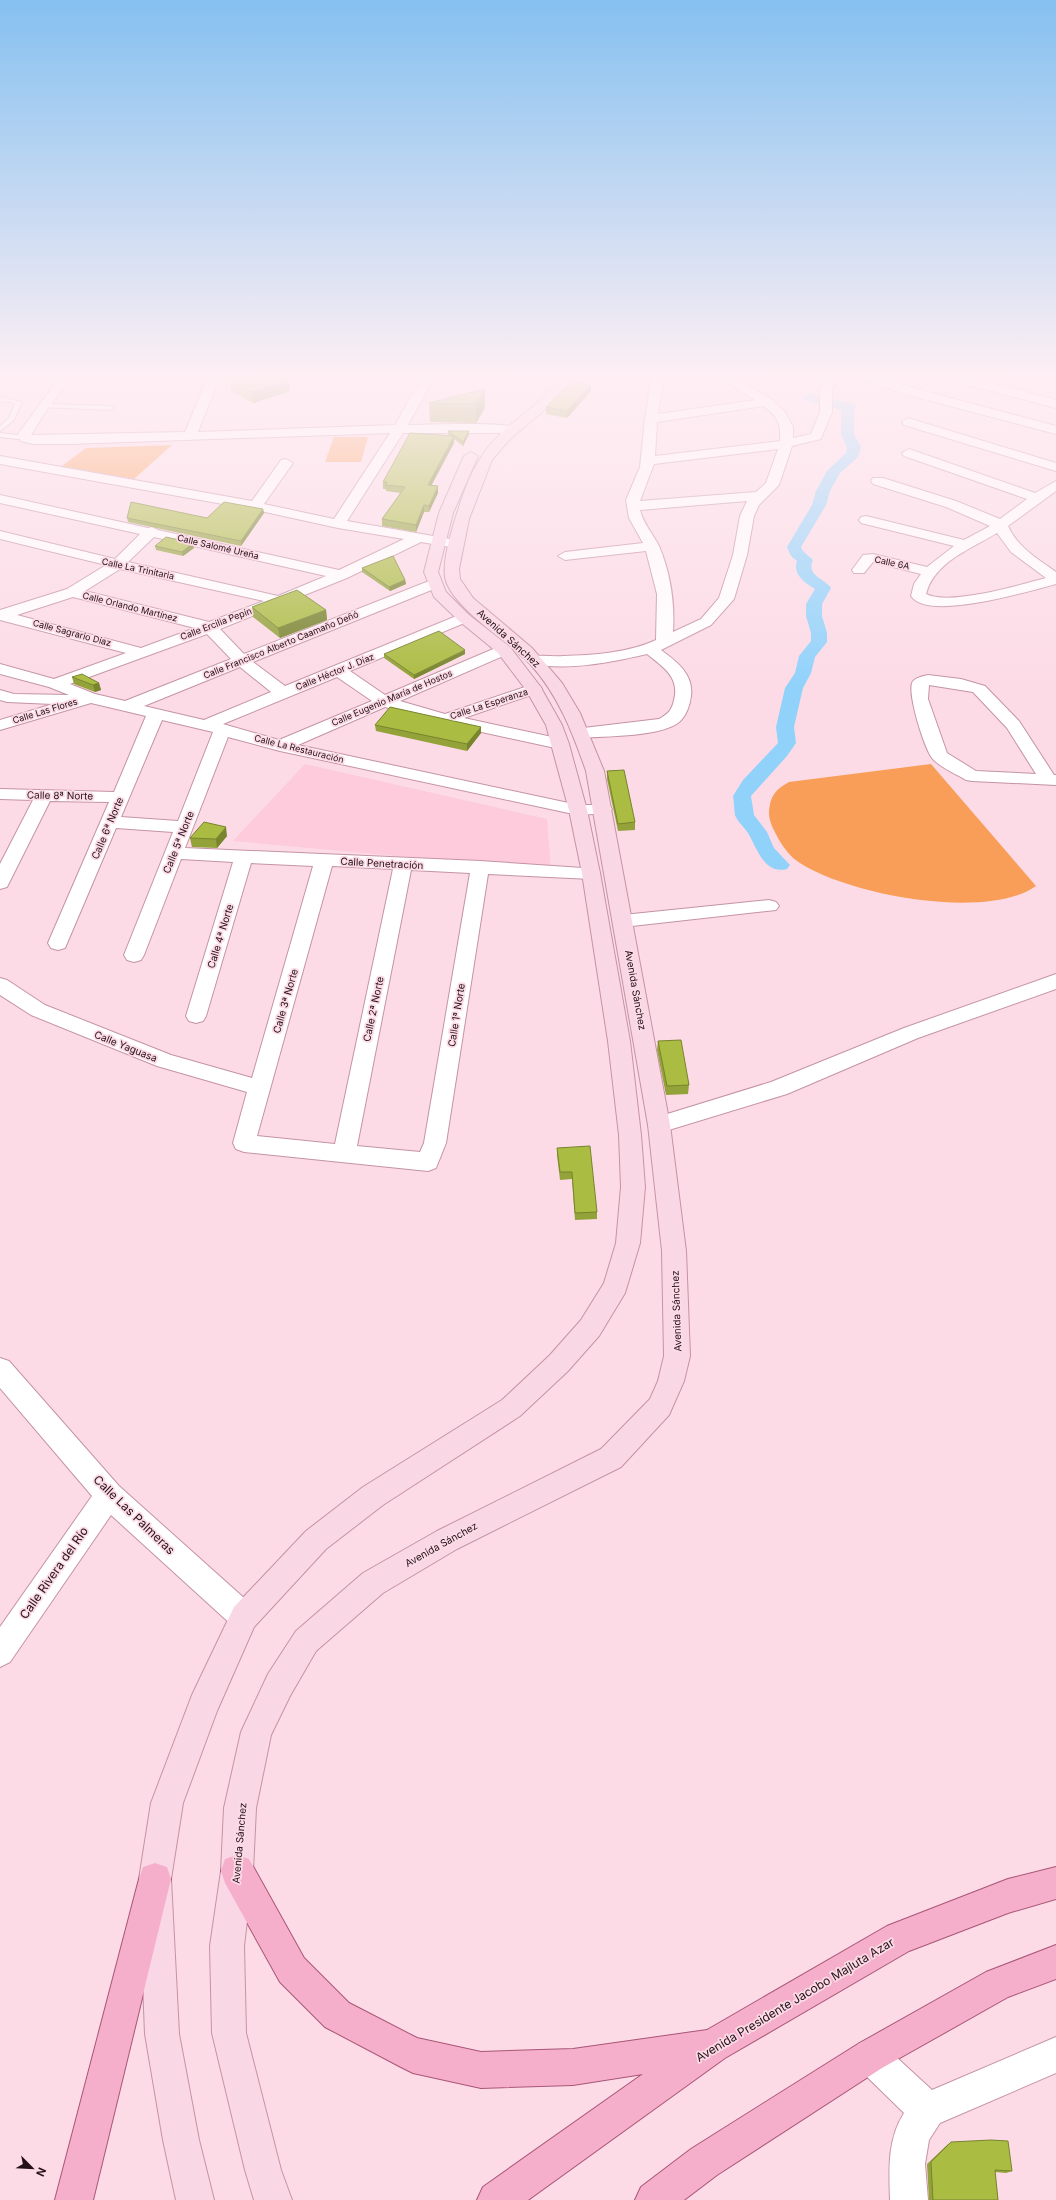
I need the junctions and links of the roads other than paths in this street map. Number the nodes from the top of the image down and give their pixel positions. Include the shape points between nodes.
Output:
1 (104, 479) edge
2 (275, 479) edge
3 (367, 479) edge
4 (476, 479) edge
5 (644, 479) edge
6 (774, 479) edge
7 (981, 479) edge
8 (878, 481) dead end
9 (1056, 485) edge
10 (761, 496) junction
11 (1036, 498) junction
12 (0, 499) edge
13 (256, 506) junction
14 (634, 506) junction
15 (866, 520) dead end
16 (338, 524) junction
17 (1001, 525) junction
18 (152, 531) junction
19 (0, 534) edge
20 (437, 541) junction
21 (965, 545) junction
22 (651, 546) junction
23 (566, 556) dead end
24 (118, 564) junction
25 (859, 570) dead end
26 (930, 572) junction
27 (342, 575) junction
28 (1056, 579) edge
29 (434, 584) junction
30 (72, 592) junction
31 (277, 600) junction
32 (1, 615) edge
33 (464, 618) junction
34 (209, 627) junction
35 (657, 646) junction
36 (504, 650) junction
37 (143, 652) junction
38 (535, 660) junction
39 (242, 661) junction
40 (0, 669) edge
41 (340, 671) junction
42 (55, 684) junction
43 (534, 689) junction
44 (283, 693) junction
45 (0, 695) edge
46 (84, 699) junction
47 (383, 701) junction
48 (128, 706) junction
49 (156, 713) junction
50 (445, 719) junction
51 (0, 725) edge
52 (214, 727) junction
53 (582, 733) junction
54 (560, 744) junction
55 (280, 746) junction
56 (1052, 779) edge
57 (0, 794) edge
58 (44, 795) junction
59 (120, 797) junction
60 (603, 809) junction
61 (578, 810) junction
62 (109, 822) junction
63 (184, 827) junction
64 (174, 852) junction
65 (244, 856) junction
66 (324, 860) junction
67 (403, 864) junction
68 (480, 867) junction
69 (590, 873) junction
70 (0, 883) edge
71 (769, 906) dead end
72 (623, 921) junction
73 (58, 943) dead end
74 (134, 955) dead end
75 (1056, 981) edge
76 (0, 985) edge
77 (196, 1016) dead end
78 (260, 1088) junction
79 (659, 1125) junction
80 (344, 1153) junction
81 (0, 1369) edge
82 (109, 1495) junction
83 (244, 1617) junction
84 (0, 1652) edge
85 (237, 1871) junction
86 (155, 1879) junction
87 (1056, 1883) edge
88 (1056, 1962) edge
89 (713, 2046) junction
90 (870, 2056) junction
91 (1056, 2056) edge
92 (927, 2110) junction
93 (74, 2200) edge
94 (196, 2200) edge
95 (272, 2200) edge
96 (496, 2200) edge
97 (654, 2200) edge
98 (909, 2200) edge

1 - 13 street
2 - 13 street
3 - 16 street
4 - 20 street, Avenida Sánchez
5 - 14 street via 633,499
6 - 10 street via 772,485
7 - 11 street
8 - 17 street via 951,504
9 - 11 street
10 - 14 street
10 - 35 street via 753,503 747,516 740,555 726,599 706,622
11 - 17 street
12 - 18 street, Calle Salomé Ureña
13 - 16 street
14 - 22 street via 635,516
15 - 21 street
16 - 20 street
17 - 21 street
17 - 28 street via 1003,533 1016,547
18 - 24 street
18 - 27 street, Calle Salomé Ureña
19 - 24 street, Calle La Trinitaria via 44,548
20 - 27 street, Calle Ercilia Pepín
20 - 29 street, Avenida Sánchez via 431,572
20 - 38 street, Avenida Sánchez via 461,593
21 - 26 street
22 - 23 street
22 - 35 street via 660,571 667,623
24 - 30 street
24 - 31 street, Calle La Trinitaria
25 - 26 street, Calle 6A via 868,558 873,558
26 - 28 street via 922,581 918,596 922,600 932,602 974,599
27 - 31 street, Calle Ercilia Pepín
29 - 33 street, Avenida Sánchez via 439,594
29 - 39 street, Calle Francisco Alberto Caamaño Deñó
30 - 32 street
30 - 34 street, Calle Orlando Martínez
31 - 34 street, Calle Ercilia Pepín
32 - 37 street, Calle Sagrario Díaz
33 - 36 street, Avenida Sánchez
33 - 41 street, Calle Héctor J. Díaz
34 - 37 street, Calle Ercilia Pepín
34 - 39 street
35 - 38 street via 607,658
35 - 53 street via 681,676 685,690 680,710 671,720 658,725
36 - 43 street, Avenida Sánchez
36 - 47 street, Calle Eugenio María de Hostos
37 - 42 street, Calle Ercilia Pepín
38 - 53 street, Avenida Sánchez via 566,701
39 - 44 street
39 - 48 street, Calle Francisco Alberto Caamaño Deñó
40 - 42 street, Calle La Restauración
41 - 44 street, Calle Héctor J. Díaz
41 - 47 street
42 - 46 street, Calle La Restauración
43 - 50 street, Calle La Esperanza
43 - 54 street, Avenida Sánchez via 554,725
44 - 52 street, Calle Héctor J. Díaz
45 - 46 street via 13,699
46 - 48 street, Calle La Restauración
46 - 51 street, Calle Las Flores
47 - 50 street
47 - 55 street, Calle Eugenio María de Hostos
48 - 49 street, Calle La Restauración
49 - 52 street, Calle La Restauración
49 - 59 street, Calle 6ª Norte
50 - 54 street
52 - 55 street, Calle La Restauración
52 - 63 street, Calle 5ª Norte
53 - 60 street, Avenida Sánchez via 595,772
54 - 61 street, Avenida Sánchez
55 - 61 street, Calle La Restauración
56 - 56 street via 972,776 939,756 925,719 920,699 920,683 928,680 979,688 1013,725
57 - 58 street, Calle 8ª Norte
58 - 59 street, Calle 8ª Norte
58 - 70 street
59 - 62 street, Calle 6ª Norte
60 - 61 street, Calle La Restauración
60 - 72 street, Avenida Sánchez
61 - 69 street, Avenida Sánchez
62 - 63 street
62 - 73 street, Calle 6ª Norte
63 - 64 street, Calle 5ª Norte
64 - 65 street, Calle Penetración
64 - 74 street, Calle 5ª Norte
65 - 66 street, Calle Penetración
65 - 77 street, Calle 4ª Norte
66 - 67 street, Calle Penetración
66 - 78 street, Calle 3ª Norte
67 - 68 street, Calle Penetración
67 - 80 street, Calle 2ª Norte
68 - 69 street, Calle Penetración
68 - 80 street, Calle 1ª Norte via 435,1143 428,1162
69 - 83 street, Avenida Sánchez via 619,1041 630,1135 633,1187 628,1243 616,1286 590,1328 559,1363 511,1408 373,1496 316,1540
71 - 72 street
72 - 79 street, Avenida Sánchez
75 - 79 street via 911,1033 779,1088
76 - 78 street, Calle Yaguasa via 38,1010 165,1061
78 - 80 street, Calle 3ª Norte via 244,1143
79 - 85 street, Avenida Sánchez via 674,1251 677,1356 671,1382 660,1407 611,1458 447,1540 373,1583 306,1641 279,1685 256,1732 240,1808
81 - 82 street, Calle Las Palmeras
82 - 83 street, Calle Las Palmeras
82 - 84 street, Calle Rivera del Río
83 - 86 street, Avenida Sánchez via 203,1706 167,1803
85 - 89 main road via 292,1970 336,2015 413,2055 481,2070 573,2067
85 - 95 street, Avenida Sánchez via 227,1946 229,2033
86 - 93 main road
86 - 94 street, Avenida Sánchez via 162,2034 181,2140
87 - 89 main road, Avenida Presidente Jacobo Majluta Azar via 1008,1896 899,1938
88 - 90 main road via 998,1984
89 - 96 main road, Avenida Presidente Jacobo Majluta Azar
90 - 92 street
90 - 97 main road via 704,2162
91 - 92 street
92 - 98 street via 912,2134 907,2164

